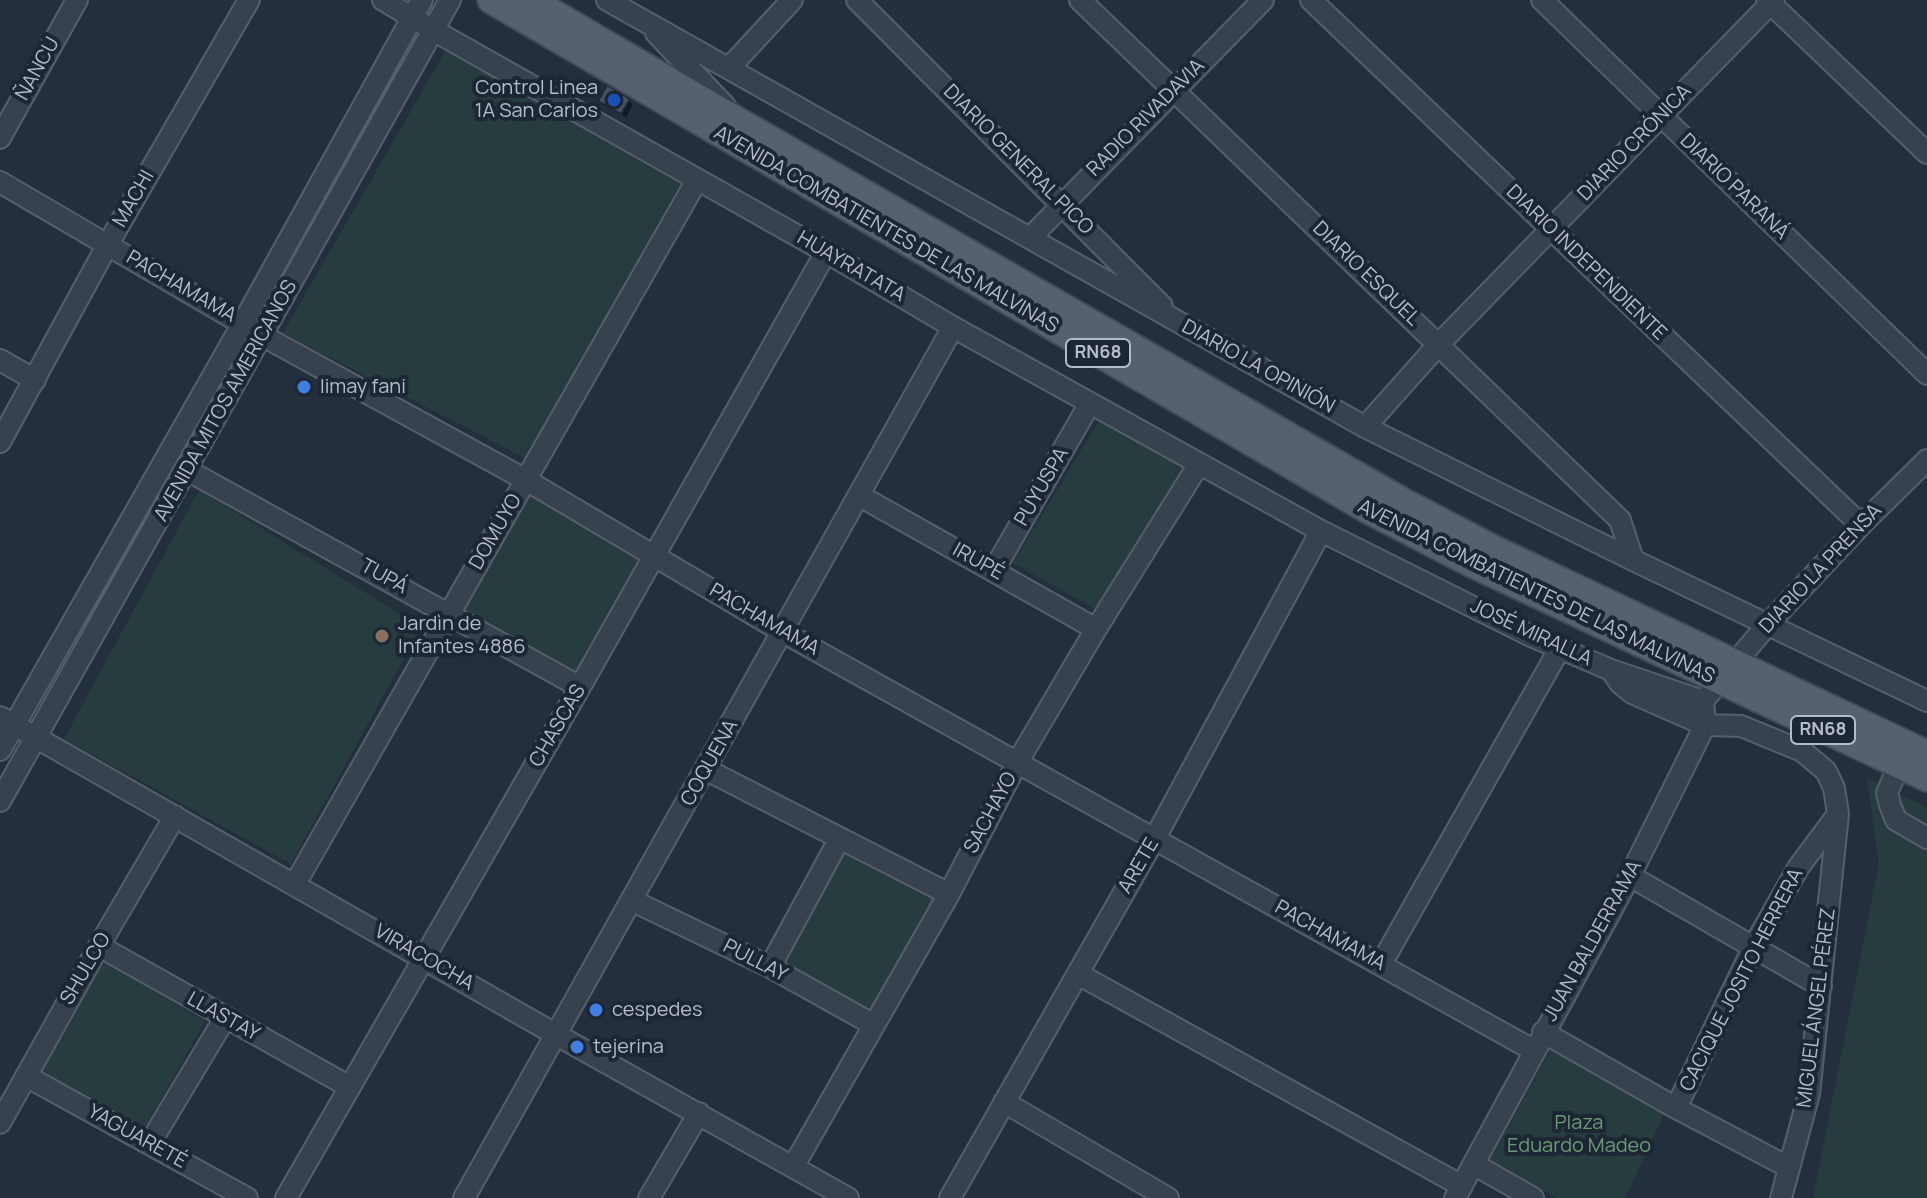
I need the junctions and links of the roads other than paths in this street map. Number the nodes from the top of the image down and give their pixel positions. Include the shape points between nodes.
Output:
1 (77, 0) edge
2 (249, 0) edge
3 (383, 0) edge
4 (450, 0) edge
5 (491, 0) edge
6 (531, 0) edge
7 (607, 0) edge
8 (792, 0) edge
9 (857, 0) edge
10 (1080, 0) edge
11 (1263, 0) edge
12 (1311, 0) edge
13 (1542, 0) edge
14 (1771, 1) edge
15 (417, 9) edge
16 (647, 22) junction
17 (433, 30) junction
18 (729, 68) junction
19 (1175, 89) junction
20 (1661, 117) junction
21 (745, 125) junction
22 (0, 138) edge
23 (1927, 153) edge
24 (697, 180) junction
25 (0, 182) edge
26 (1062, 203) junction
27 (1551, 230) junction
28 (1030, 238) junction
29 (108, 244) junction
30 (826, 252) junction
31 (1178, 322) junction
32 (243, 323) junction
33 (953, 327) junction
34 (263, 336) junction
35 (1439, 344) junction
36 (0, 360) edge
37 (1927, 374) edge
38 (35, 380) junction
39 (1090, 403) junction
40 (1365, 427) junction
41 (0, 442) edge
42 (1927, 460) edge
43 (1199, 464) junction
44 (187, 470) junction
45 (526, 480) junction
46 (860, 496) junction
47 (1861, 525) junction
48 (1321, 531) junction
49 (654, 555) junction
50 (1633, 560) junction
51 (994, 570) junction
52 (449, 613) junction
53 (1768, 624) junction
54 (1096, 629) junction
55 (781, 631) junction
56 (1560, 648) junction
57 (1611, 670) junction
58 (1719, 682) junction
59 (580, 687) junction
60 (1924, 695) edge
61 (7, 721) edge
62 (1705, 725) junction
63 (36, 737) junction
64 (0, 750) edge
65 (1927, 754) edge
66 (1017, 763) junction
67 (1899, 765) junction
68 (707, 770) junction
69 (1927, 778) edge
70 (0, 801) edge
71 (1838, 814) junction
72 (175, 816) junction
73 (840, 838) junction
74 (1155, 838) junction
75 (1927, 838) edge
76 (1630, 876) junction
77 (295, 884) junction
78 (949, 894) junction
79 (633, 901) junction
80 (99, 946) junction
81 (1754, 946) junction
82 (424, 957) junction
83 (1381, 964) junction
84 (770, 967) junction
85 (1078, 974) junction
86 (1821, 986) junction
87 (225, 1018) junction
88 (874, 1025) junction
89 (555, 1034) junction
90 (1538, 1041) junction
91 (26, 1076) junction
92 (348, 1086) junction
93 (1004, 1102) junction
94 (1676, 1108) junction
95 (699, 1113) junction
96 (0, 1123) edge
97 (150, 1143) junction
98 (1475, 1165) junction
99 (793, 1167) junction
100 (1788, 1167) junction
101 (1458, 1192) edge
102 (247, 1198) edge
103 (286, 1198) edge
104 (464, 1198) edge
105 (649, 1198) edge
106 (848, 1198) edge
107 (950, 1198) edge
108 (1168, 1198) edge
109 (1533, 1198) edge
110 (1781, 1198) edge

1 - 22 street, ÑANCU
2 - 29 street, MACHI
3 - 15 street, HUAYRATATA
4 - 17 street, AVENIDA MITOS AMERICANOS
5 - 58 main road, AVENIDA COMBATIENTES DE LAS MALVINAS / RN68 via 1368,510
6 - 21 main road, AVENIDA COMBATIENTES DE LAS MALVINAS / RN68
7 - 16 street, DIARIO LA OPINIÓN
8 - 18 street
9 - 26 street, DIARIO GENERAL PICO
10 - 19 street, DIARIO ESQUEL
11 - 19 street, RADIO RIVADAVIA
12 - 27 street, DIARIO INDEPENDIENTE
13 - 20 street, DIARIO PARANÁ
14 - 20 street, DIARIO CRÓNICA
14 - 23 street
15 - 17 street, HUAYRATATA
15 - 32 street, AVENIDA MITOS AMERICANOS
16 - 18 street, DIARIO LA OPINIÓN
16 - 21 street
17 - 24 street, HUAYRATATA
17 - 34 street, AVENIDA MITOS AMERICANOS
18 - 28 street, DIARIO LA OPINIÓN
19 - 26 street, RADIO RIVADAVIA
19 - 35 street, DIARIO ESQUEL
20 - 27 street, DIARIO CRÓNICA
20 - 37 street, DIARIO PARANÁ
21 - 58 main road, AVENIDA COMBATIENTES DE LAS MALVINAS / RN68
24 - 30 street, HUAYRATATA
24 - 45 street, DOMUYO
25 - 29 street, PACHAMAMA
26 - 28 street, RADIO RIVADAVIA
26 - 31 street, DIARIO GENERAL PICO
27 - 35 street, DIARIO CRÓNICA
27 - 47 street, DIARIO INDEPENDIENTE
28 - 31 street, DIARIO LA OPINIÓN
29 - 32 street, PACHAMAMA
29 - 38 street, MACHI
30 - 33 street, HUAYRATATA
30 - 49 street, CHASCAS
31 - 40 street, DIARIO LA OPINIÓN
32 - 34 street, PACHAMAMA
32 - 61 street, AVENIDA MITOS AMERICANOS
33 - 39 street, HUAYRATATA
33 - 46 street, COQUENA
34 - 44 street, AVENIDA MITOS AMERICANOS
34 - 45 street, PACHAMAMA
35 - 40 street, DIARIO CRÓNICA
35 - 50 street, DIARIO ESQUEL via 1620,520
36 - 38 street
38 - 41 street, MACHI
39 - 43 street, HUAYRATATA
39 - 51 street, PUYUSPA
40 - 50 street, DIARIO LA OPINIÓN
42 - 47 street, DIARIO LA PRENSA
43 - 48 street, HUAYRATATA
43 - 54 street, SACHAYO
44 - 52 street, TUPÁ
44 - 63 street, AVENIDA MITOS AMERICANOS
45 - 49 street, PACHAMAMA
45 - 52 street, DOMUYO
46 - 51 street, IRUPÉ
46 - 55 street, COQUENA
47 - 53 street, DIARIO LA PRENSA
48 - 56 street, JOSÉ MIRALLA
48 - 74 street, ARETE
49 - 55 street, PACHAMAMA
49 - 59 street, CHASCAS
50 - 53 street, DIARIO LA OPINIÓN
51 - 54 street, IRUPÉ
52 - 59 street, TUPÁ
52 - 77 street, DOMUYO
53 - 58 street, DIARIO LA PRENSA
53 - 60 street, DIARIO LA OPINIÓN
54 - 66 street, SACHAYO
55 - 66 street, PACHAMAMA
55 - 68 street, COQUENA
56 - 57 street, JOSÉ MIRALLA
56 - 83 street
57 - 58 street
57 - 62 street, JOSÉ MIRALLA via 1632,693
58 - 62 street
58 - 65 main road, AVENIDA COMBATIENTES DE LAS MALVINAS / RN68
58 - 67 main road, AVENIDA COMBATIENTES DE LAS MALVINAS / RN68
59 - 82 street, CHASCAS
61 - 63 street, VIRACOCHA
61 - 64 street, AVENIDA MITOS AMERICANOS
62 - 71 street, JOSÉ MIRALLA via 1741,726 1814,759 1834,788
62 - 76 street, JUAN BALDERRAMA
63 - 70 street, AVENIDA MITOS AMERICANOS
63 - 72 street, VIRACOCHA
66 - 74 street, PACHAMAMA
66 - 78 street, SACHAYO
67 - 69 main road, AVENIDA COMBATIENTES DE LAS MALVINAS / RN68
67 - 75 street via 1887,793 1890,805 1896,820
68 - 73 street
68 - 79 street, COQUENA
71 - 81 street, CACIQUE JOSITO HERRERA via 1798,868
71 - 86 street, MIGUEL ÁNGEL PÉREZ
72 - 77 street, VIRACOCHA
72 - 80 street, SHULCO
73 - 78 street
73 - 84 street
74 - 83 street, PACHAMAMA
74 - 85 street, ARETE
76 - 81 street
76 - 90 street, JUAN BALDERRAMA
77 - 82 street, VIRACOCHA
78 - 88 street, SACHAYO
79 - 84 street, PULLAY
79 - 89 street, COQUENA
80 - 87 street, LLASTAY
80 - 91 street, SHULCO
81 - 86 street
81 - 94 street, CACIQUE JOSITO HERRERA
82 - 89 street, VIRACOCHA
82 - 92 street, CHASCAS
83 - 90 street, PACHAMAMA
84 - 88 street, PULLAY
85 - 93 street, ARETE
85 - 101 street
86 - 100 street, MIGUEL ÁNGEL PÉREZ via 1809,1094
87 - 92 street, LLASTAY
87 - 97 street
88 - 99 street, SACHAYO
89 - 95 street, VIRACOCHA
89 - 104 street, COQUENA
90 - 94 street, PACHAMAMA
90 - 98 street, JUAN BALDERRAMA
91 - 96 street, SHULCO
91 - 97 street, YAGUARETÉ
92 - 103 street, CHASCAS
93 - 107 street, ARETE
93 - 108 street
94 - 100 street, PACHAMAMA
95 - 99 street, VIRACOCHA
95 - 105 street
97 - 102 street, YAGUARETÉ
98 - 101 street, JUAN BALDERRAMA
98 - 109 street
99 - 106 street, VIRACOCHA
100 - 110 street, MIGUEL ÁNGEL PÉREZ

